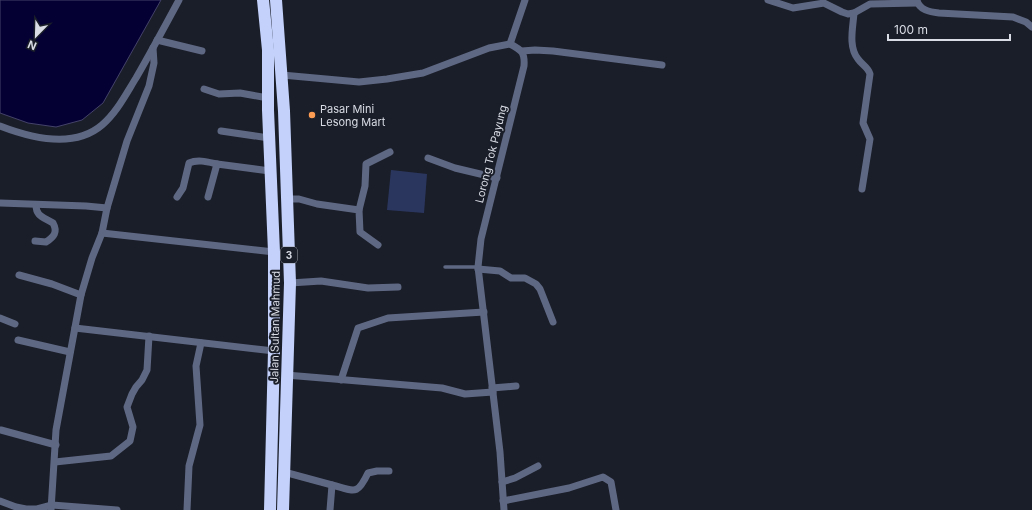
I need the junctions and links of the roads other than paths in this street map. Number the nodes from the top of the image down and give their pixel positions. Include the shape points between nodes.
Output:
1 (179, 0) edge
2 (263, 0) edge
3 (276, 0) edge
4 (525, 0) edge
5 (768, 0) edge
6 (917, 2) edge
7 (854, 13) junction
8 (1032, 27) edge
9 (157, 40) junction
10 (510, 44) junction
11 (154, 48) junction
12 (202, 51) dead end
13 (522, 51) junction
14 (662, 65) dead end
15 (282, 75) junction
16 (204, 89) dead end
17 (268, 98) junction
18 (268, 110) junction
19 (284, 111) junction
20 (0, 126) edge
21 (221, 131) dead end
22 (269, 138) junction
23 (390, 152) dead end
24 (428, 158) dead end
25 (217, 164) junction
26 (270, 171) junction
27 (497, 178) junction
28 (862, 189) dead end
29 (208, 196) dead end
30 (177, 197) dead end
31 (288, 199) junction
32 (0, 203) edge
33 (36, 205) junction
34 (107, 208) junction
35 (360, 210) junction
36 (102, 233) junction
37 (35, 241) dead end
38 (378, 245) dead end
39 (274, 252) junction
40 (445, 267) dead end
41 (478, 268) junction
42 (19, 275) dead end
43 (290, 283) junction
44 (398, 287) dead end
45 (81, 295) junction
46 (484, 312) junction
47 (0, 318) edge
48 (553, 322) dead end
49 (15, 324) dead end
50 (75, 328) junction
51 (149, 336) junction
52 (18, 340) dead end
53 (201, 343) junction
54 (274, 351) junction
55 (70, 352) junction
56 (286, 375) junction
57 (341, 380) junction
58 (516, 386) dead end
59 (493, 390) junction
60 (1, 430) dead end
61 (56, 445) junction
62 (55, 462) junction
63 (538, 466) dead end
64 (389, 470) dead end
65 (284, 472) junction
66 (502, 482) junction
67 (332, 485) junction
68 (0, 501) edge
69 (503, 501) junction
70 (52, 508) edge
71 (95, 509) edge
72 (117, 510) edge
73 (187, 510) edge
74 (270, 510) edge
75 (283, 510) edge
76 (330, 510) edge
77 (504, 510) edge
78 (616, 510) edge

1 - 9 street
2 - 17 highway, Jalan Sultan Mahmud / 3 via 268,50
3 - 15 highway, Jalan Sultan Mahmud / 3
4 - 10 street
5 - 7 street via 793,8 822,3 848,14
6 - 7 street via 870,4
6 - 8 street via 922,8 939,14 1013,17
7 - 28 street via 852,46 857,58 870,74 863,123 870,139
9 - 11 street
9 - 12 street
10 - 13 street
10 - 15 street via 489,48 423,73 387,79 359,82
11 - 20 street via 116,110 94,131 75,138 47,138
11 - 34 street via 149,86 127,141
13 - 14 street via 534,50
13 - 27 street, Lorong Tok Payung via 525,58 524,66
15 - 19 highway, Jalan Sultan Mahmud / 3
16 - 17 street via 219,94 240,93
17 - 18 highway, Jalan Sultan Mahmud / 3
18 - 19 highway
18 - 22 highway, Jalan Sultan Mahmud / 3
19 - 31 highway, Jalan Sultan Mahmud / 3
21 - 22 street
22 - 26 highway, Jalan Sultan Mahmud / 3
23 - 35 street via 366,164
24 - 27 street
25 - 26 street
25 - 29 street
25 - 30 street via 203,161 189,164 184,188
26 - 39 highway, Jalan Sultan Mahmud / 3
27 - 41 street, Lorong Tok Payung via 481,239
31 - 35 street
31 - 43 highway, Jalan Sultan Mahmud / 3
32 - 33 street
33 - 34 street
33 - 37 street via 39,216 53,223 56,230 53,238 46,242
34 - 36 street
35 - 38 street via 360,232
36 - 39 street
36 - 45 street
39 - 54 highway, Jalan Sultan Mahmud / 3
40 - 41 lane
41 - 46 street, Lorong Tok Payung
41 - 48 street via 500,271 511,278 525,278 536,284
42 - 45 street
43 - 44 street via 330,281 368,288
43 - 56 highway, Jalan Sultan Mahmud / 3
45 - 50 street
46 - 57 street via 388,318 358,328
46 - 59 street, Lorong Tok Payung
47 - 49 street
50 - 51 street
50 - 55 street
51 - 53 street
51 - 62 street via 147,370 132,394 128,407 133,427 130,441 111,456
52 - 55 street
53 - 54 street
53 - 73 street via 196,366 200,425 189,466
54 - 74 highway, Jalan Sultan Mahmud / 3
55 - 61 street via 56,430
56 - 57 street
56 - 65 highway, Jalan Sultan Mahmud / 3
57 - 59 street via 442,388 465,394
58 - 59 street
59 - 66 street, Lorong Tok Payung
60 - 61 street
61 - 62 street
62 - 70 street
63 - 66 street
64 - 67 street via 368,473 358,489 351,490
65 - 67 street
65 - 75 highway, Jalan Sultan Mahmud / 3
66 - 69 street, Lorong Tok Payung
67 - 76 street
68 - 70 street via 26,509
69 - 77 street, Lorong Tok Payung
69 - 78 street via 569,488 603,477 611,482
70 - 71 street
71 - 72 street

